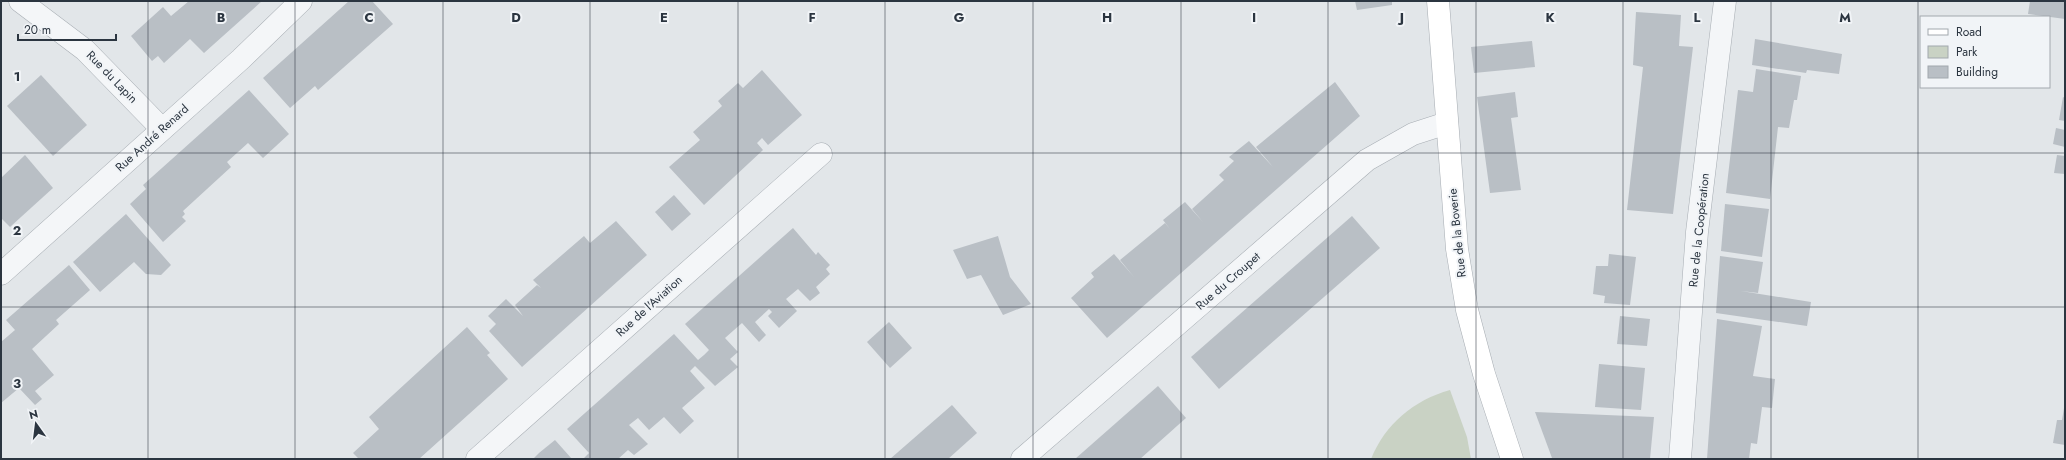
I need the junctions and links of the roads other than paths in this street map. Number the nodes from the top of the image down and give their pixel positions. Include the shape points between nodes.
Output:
1 (20, 1) edge
2 (301, 1) edge
3 (1438, 1) edge
4 (1725, 1) edge
5 (1446, 123) junction
6 (162, 129) junction
7 (821, 154) dead end
8 (1, 274) edge
9 (477, 459) edge
10 (1022, 459) edge
11 (1512, 459) edge
12 (1680, 459) edge

1 - 6 street, Rue du Lapin via 85,50
2 - 6 street, Rue André Renard via 241,59
3 - 5 street, Rue de la Boverie
4 - 12 street, Rue de la Coopération via 1697,232
5 - 10 street, Rue du Croupet via 1413,134 1367,160
5 - 11 street, Rue de la Boverie via 1457,249 1467,310 1484,374
6 - 8 street, Rue André Renard
7 - 9 street, Rue de l'Aviation

